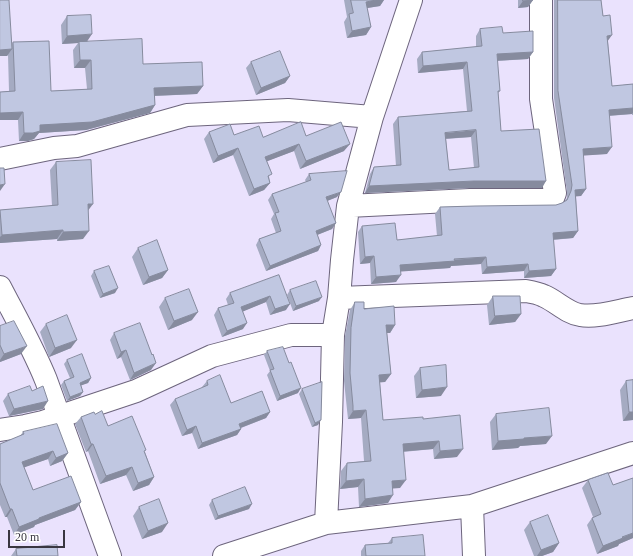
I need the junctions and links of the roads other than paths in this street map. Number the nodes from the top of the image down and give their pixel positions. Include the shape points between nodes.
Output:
1 (411, 0) edge
2 (542, 0) edge
3 (372, 117) junction
4 (0, 159) edge
5 (348, 206) junction
6 (0, 287) edge
7 (339, 298) junction
8 (633, 308) edge
9 (333, 335) junction
10 (59, 416) junction
11 (0, 430) edge
12 (633, 453) edge
13 (472, 506) junction
14 (326, 523) junction
15 (110, 556) edge
16 (224, 556) edge
17 (474, 556) edge

1 - 3 street
2 - 5 street via 541,99 555,193 553,198
3 - 4 street via 288,110 187,115 78,146
3 - 5 street
5 - 7 street
6 - 10 street via 38,361
7 - 8 street via 526,291 544,296 580,315 598,315
7 - 9 street
9 - 10 street via 291,335 212,356 136,391
9 - 14 street
10 - 11 street via 43,422
10 - 15 street
12 - 13 street
13 - 14 street
13 - 17 street
14 - 16 street

